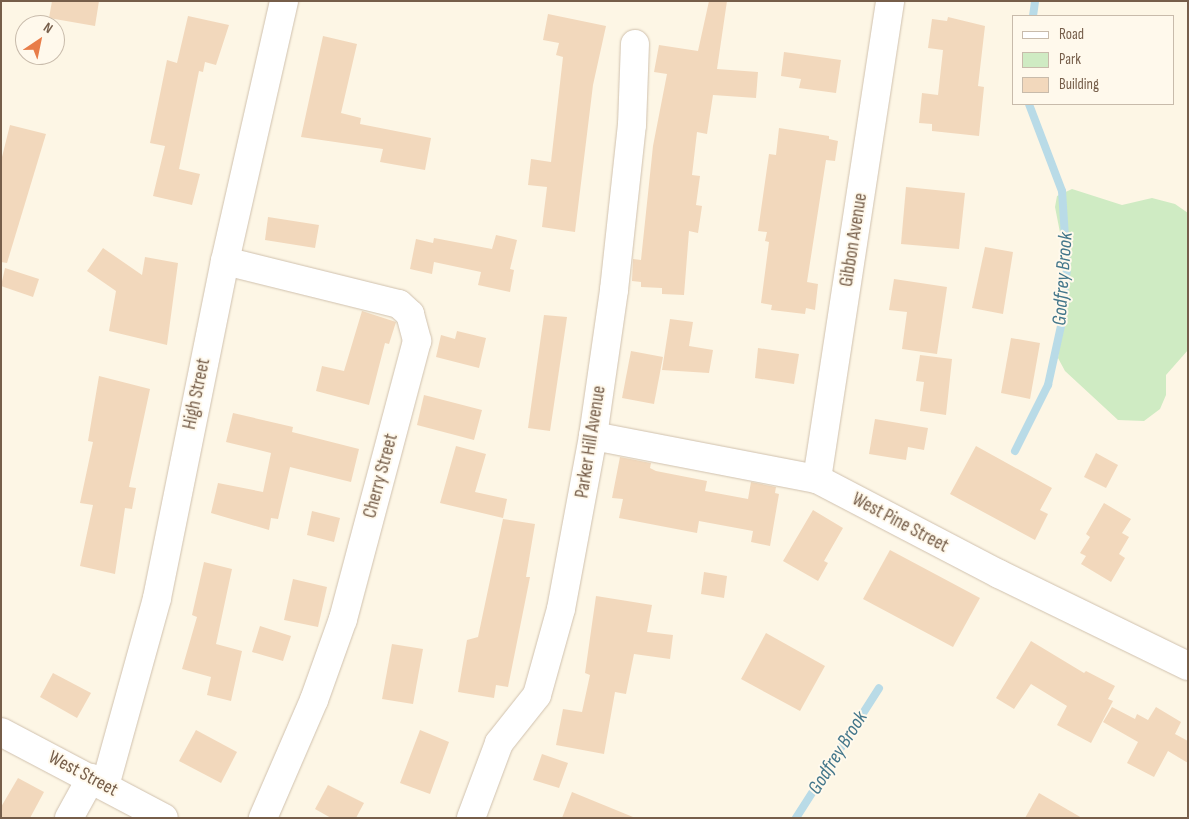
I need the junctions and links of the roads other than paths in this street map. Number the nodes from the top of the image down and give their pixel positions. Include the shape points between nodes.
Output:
1 (284, 1) edge
2 (890, 1) edge
3 (634, 44) dead end
4 (225, 261) junction
5 (593, 436) junction
6 (817, 479) junction
7 (1188, 666) edge
8 (1, 732) edge
9 (98, 782) junction
10 (69, 818) edge
11 (164, 818) edge
12 (263, 818) edge
13 (471, 818) edge

1 - 4 street, High Street
2 - 6 street, Gibbon Avenue
3 - 5 street, Parker Hill Avenue via 632,125
4 - 9 street, High Street via 157,598
4 - 12 street, Cherry Street via 398,304 410,314 417,341 343,619 314,700
5 - 6 street, West Pine Street
5 - 13 street, Parker Hill Avenue via 547,667 537,695 499,743
6 - 7 street, West Pine Street via 999,574
8 - 9 street, West Street
9 - 10 street, High Street
9 - 11 street, West Street

